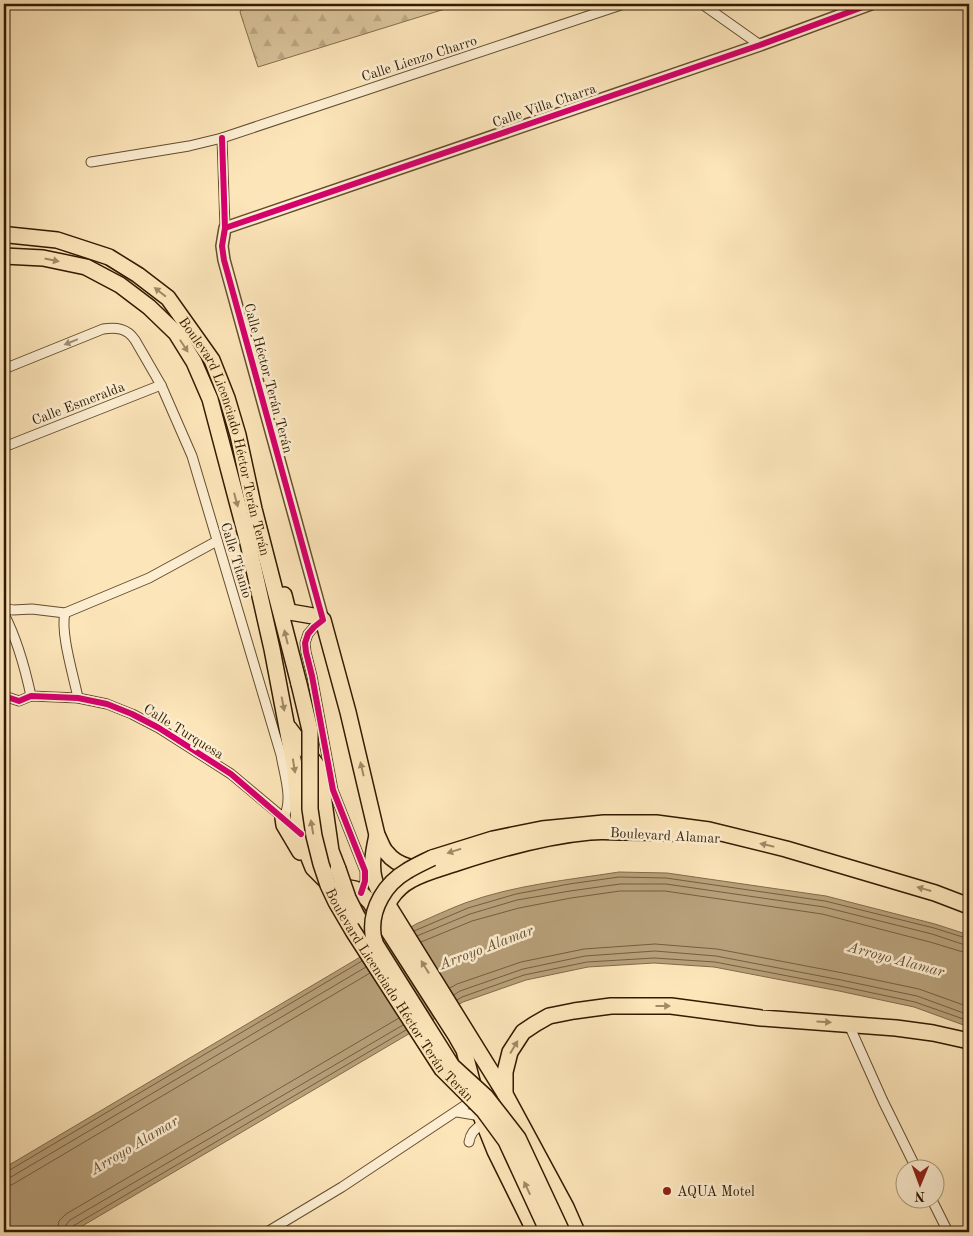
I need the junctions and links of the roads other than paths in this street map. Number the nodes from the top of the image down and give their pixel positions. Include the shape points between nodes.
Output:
1 (624, 4) edge
2 (702, 4) edge
3 (871, 4) edge
4 (760, 45) junction
5 (222, 138) junction
6 (91, 162) dead end
7 (225, 228) junction
8 (4, 236) edge
9 (4, 256) edge
10 (4, 369) edge
11 (161, 385) junction
12 (4, 447) edge
13 (261, 533) junction
14 (217, 541) junction
15 (4, 608) edge
16 (65, 613) junction
17 (4, 614) edge
18 (323, 620) junction
19 (4, 696) edge
20 (31, 696) junction
21 (78, 698) junction
22 (287, 725) junction
23 (283, 818) junction
24 (301, 834) junction
25 (377, 835) junction
26 (434, 864) junction
27 (373, 874) junction
28 (361, 892) junction
29 (386, 905) junction
30 (969, 906) edge
31 (388, 923) junction
32 (376, 945) junction
33 (455, 1025) junction
34 (849, 1025) junction
35 (969, 1041) edge
36 (505, 1094) junction
37 (476, 1098) junction
38 (457, 1112) junction
39 (483, 1119) junction
40 (469, 1142) dead end
41 (911, 1158) edge
42 (936, 1208) edge
43 (282, 1223) junction
44 (267, 1232) edge
45 (288, 1232) edge
46 (535, 1232) edge
47 (548, 1232) edge
48 (562, 1232) edge
49 (577, 1232) edge
50 (948, 1232) edge

1 - 5 street, Calle Lienzo Charro
2 - 4 street
3 - 4 street, Calle Villa Charra
4 - 7 street, Calle Villa Charra
5 - 6 street, Calle Lienzo Charro
5 - 7 street, Calle Héctor Terán Terán
7 - 18 street, Calle Héctor Terán Terán via 224,260
13 -> 8 main road, Boulevard Licenciado Héctor Terán Terán via 238,434 212,360 168,298 109,256 58,240
9 -> 22 main road, Boulevard Licenciado Héctor Terán Terán via 44,258 86,267 120,285 176,333 194,362 210,399 248,543
11 -> 10 street, Calle Titanio via 131,334 118,328 103,329
11 - 12 street, Calle Esmeralda
11 - 14 street, Calle Titanio via 192,456
13 - 18 main road via 271,544 288,610
47 -> 13 main road, Boulevard Licenciado Héctor Terán Terán, bridge via 506,1141 484,1111 442,1069 353,931 328,884 310,810 310,730 306,707
14 - 16 street via 149,578
14 - 23 street, Calle Titanio via 281,755 287,791 287,809
15 - 16 street
16 - 21 street via 64,635
17 - 20 street
25 -> 18 main road, Calle Héctor Terán Terán
18 - 28 street, Boulevard Licenciado Héctor Terán Terán via 308,634 306,652 334,790 365,871
19 - 20 street, Calle Turquesa via 19,700
20 - 21 street, Calle Turquesa
21 - 23 street, Calle Turquesa via 107,704 159,728 231,774
22 -> 24 main road, Boulevard Licenciado Héctor Terán Terán via 296,770
22 - 32 main road, Boulevard Licenciado Héctor Terán Terán, bridge via 318,767 332,851 348,898
23 - 24 street, Calle Turquesa
23 - 28 main road via 314,880 333,892 355,895
24 - 28 main road, Boulevard Licenciado Héctor Terán Terán via 319,876 331,884
25 - 26 main road, Calle Héctor Terán Terán via 385,852 405,866 416,869
25 - 27 main road, Calle Héctor Terán Terán
26 - 29 main road via 404,884
30 -> 26 main road via 786,849 709,830 656,823 604,823 542,829 493,840
26 - 32 main road, bridge via 406,871 383,893 374,915
27 - 28 main road via 369,885
27 - 29 main road, Boulevard Licenciado Héctor Terán Terán
28 - 31 main road, Boulevard Licenciado Héctor Terán Terán
29 - 31 main road, Boulevard Licenciado Héctor Terán Terán
31 - 33 main road, Boulevard Licenciado Héctor Terán Terán
32 - 48 main road, Boulevard Licenciado Héctor Terán Terán, bridge via 452,1066 486,1097 518,1138
33 - 36 main road, Boulevard Licenciado Héctor Terán Terán
33 - 37 main road, Boulevard Licenciado Héctor Terán Terán
34 - 35 main road via 934,1033
36 -> 34 main road via 505,1072 510,1052 523,1032 549,1016 611,1006 671,1006
34 - 41 street
36 - 49 main road, Boulevard Licenciado Héctor Terán Terán
37 - 38 street
37 - 39 main road, Boulevard Licenciado Héctor Terán Terán
38 - 39 street
38 - 43 street
39 - 40 street
39 - 46 main road, Boulevard Licenciado Héctor Terán Terán
42 - 50 street
43 - 44 street
43 - 45 street

